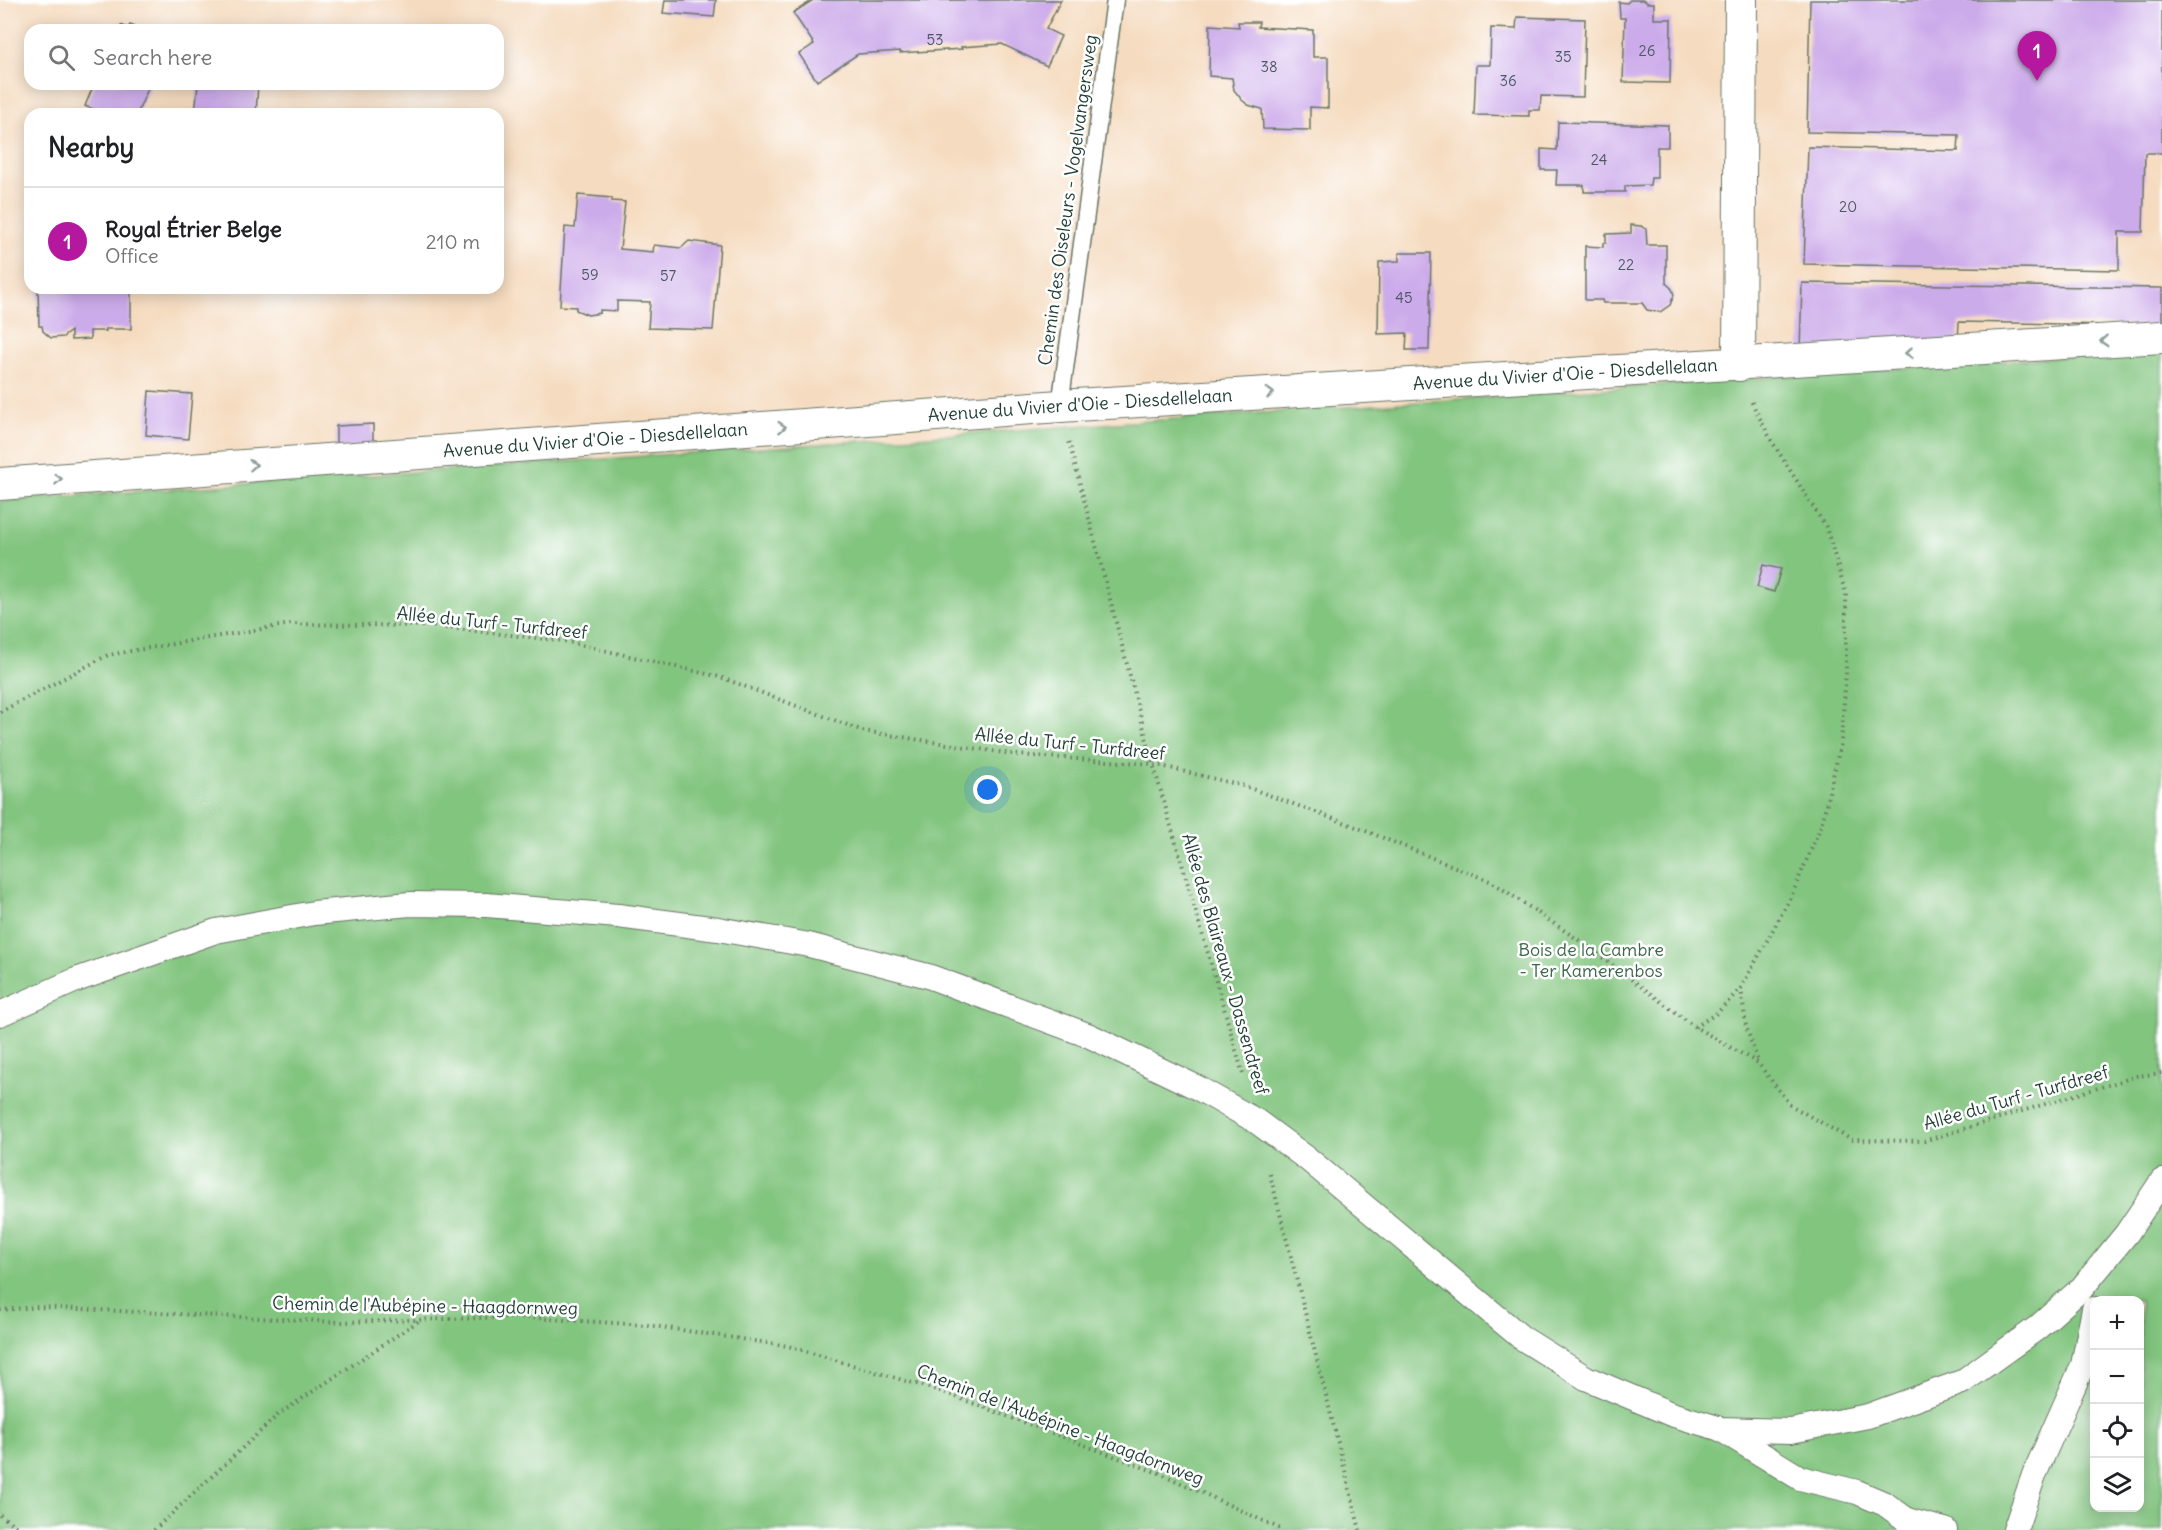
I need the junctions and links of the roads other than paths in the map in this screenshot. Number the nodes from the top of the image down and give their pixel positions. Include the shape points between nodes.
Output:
1 (1115, 0) edge
2 (1741, 0) edge
3 (2162, 337) edge
4 (1739, 365) junction
5 (1060, 406) junction
6 (0, 484) edge
7 (0, 1014) edge
8 (2162, 1181) edge
9 (2127, 1233) junction
10 (2098, 1296) edge
11 (2090, 1329) edge
12 (1721, 1429) junction
13 (1912, 1525) edge
14 (2011, 1527) edge
15 (1945, 1530) edge

1 - 5 lane, Chemin des Oiseleurs - Vogelvangersweg
2 - 4 street
3 -> 4 street, Avenue du Vivier d'Oie - Diesdellelaan
5 -> 4 street, Avenue du Vivier d'Oie - Diesdellelaan
6 -> 5 street, Avenue du Vivier d'Oie - Diesdellelaan
7 - 12 street via 76,980 216,931 314,912 464,904 618,916 809,945 928,976 1090,1036 1197,1088 1256,1121 1309,1160 1522,1338 1586,1377 1671,1414
8 - 9 street
9 - 10 street
9 - 12 street via 2082,1288 2037,1328 1962,1382 1869,1416 1791,1431
11 - 14 street via 2083,1365
12 - 13 street via 1800,1478 1857,1492 1885,1504
13 - 15 street

